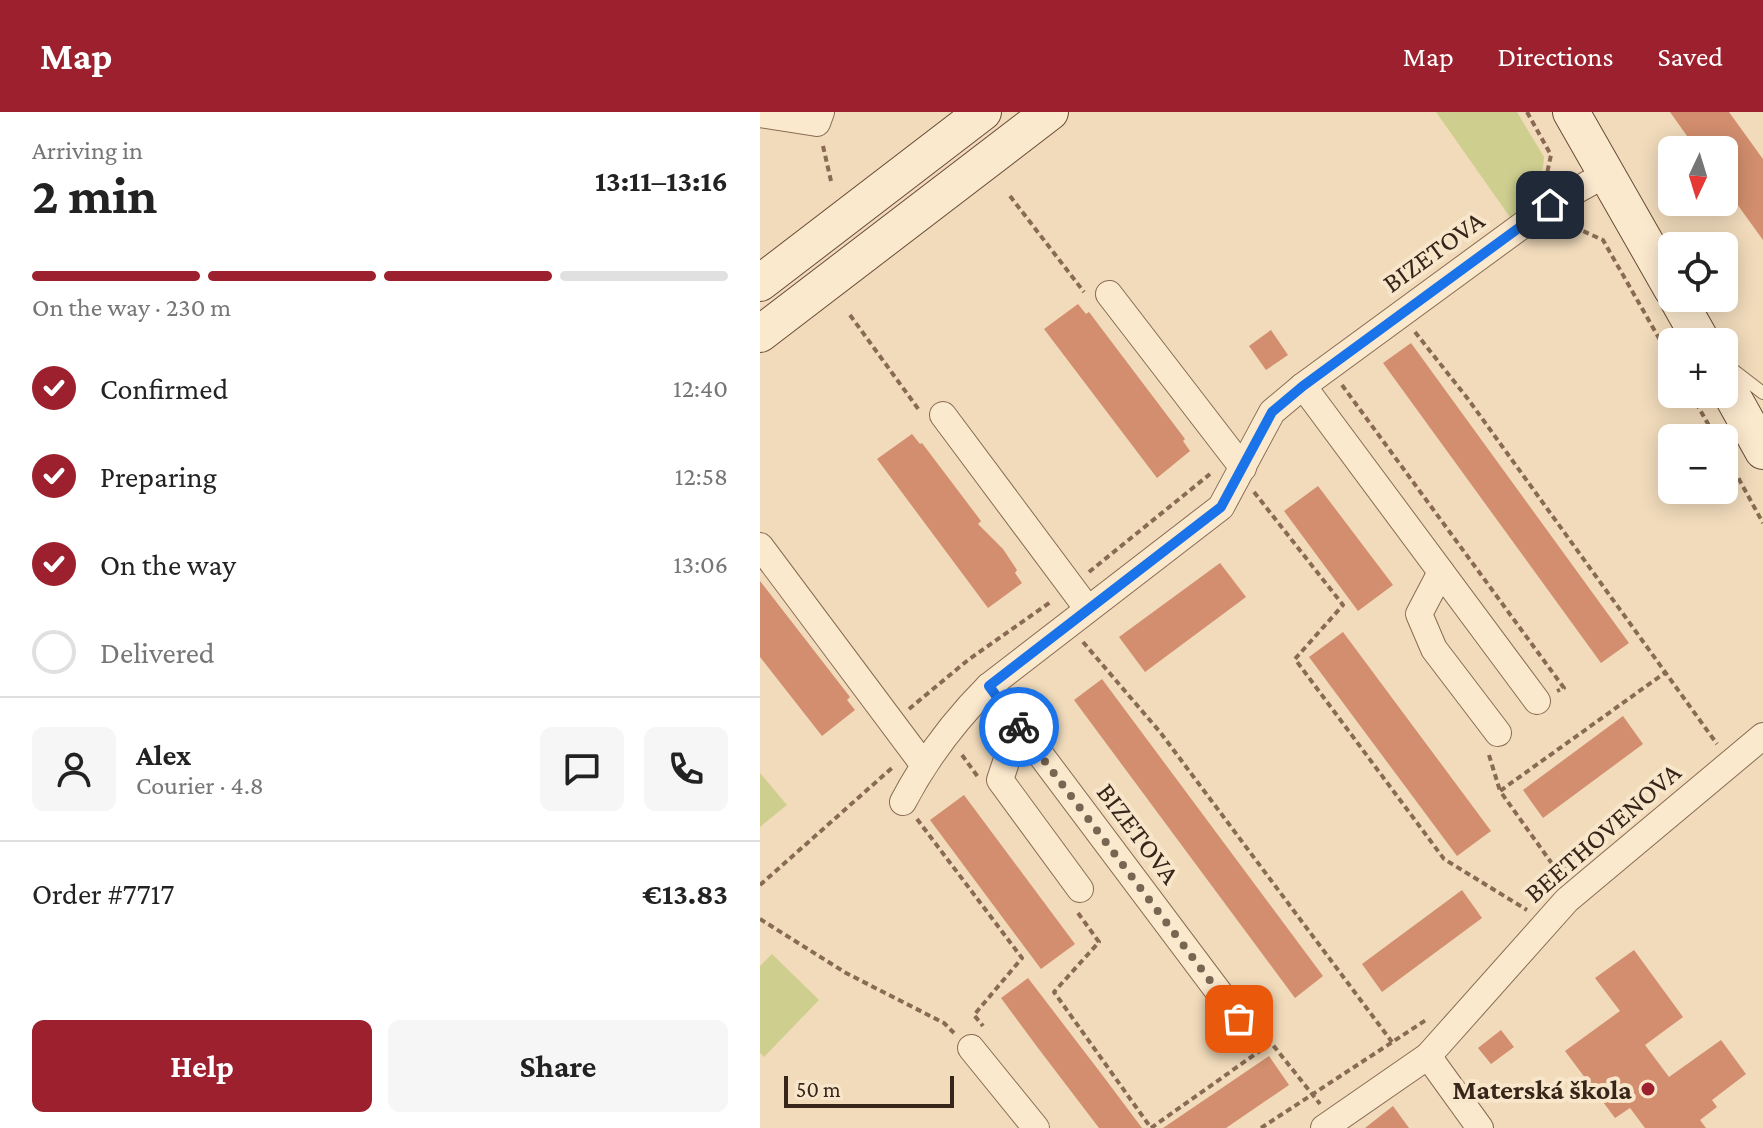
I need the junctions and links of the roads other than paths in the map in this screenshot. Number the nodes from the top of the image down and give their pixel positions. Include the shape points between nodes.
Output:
1 (821, 112) edge
2 (983, 112) edge
3 (1050, 112) edge
4 (1571, 112) edge
5 (760, 114) edge
6 (1606, 174) junction
7 (1658, 265) edge
8 (760, 283) edge
9 (1109, 294) dead end
10 (760, 334) edge
11 (1738, 374) edge
12 (1303, 386) junction
13 (1763, 393) edge
14 (1738, 406) edge
15 (943, 415) dead end
16 (1763, 451) edge
17 (1246, 478) junction
18 (760, 546) edge
19 (1441, 572) junction
20 (1087, 608) junction
21 (989, 686) junction
22 (1537, 701) road end
23 (1018, 726) junction
24 (1498, 733) dead end
25 (1763, 736) edge
26 (918, 757) junction
27 (903, 802) road end
28 (1076, 897) road end
29 (1239, 1019) road end
30 (977, 1037) road end
31 (1428, 1056) junction
32 (1329, 1124) edge
33 (1036, 1128) edge
34 (1480, 1128) edge

1 - 5 street via 817,123
2 - 8 street
3 - 10 street
4 - 6 street
6 - 7 street
6 - 12 street, BIZETOVA via 1550,205
9 - 17 street
11 - 13 lane
12 - 17 street, BIZETOVA via 1272,412
12 - 19 street
14 - 16 street
15 - 20 street
17 - 20 street, BIZETOVA via 1221,507
18 - 26 street
19 - 22 street
19 - 24 street via 1419,614 1434,649
20 - 21 street, BIZETOVA
21 - 23 street, BIZETOVA
21 - 26 street, BIZETOVA
23 - 28 street via 1000,780
23 - 29 street, BIZETOVA
25 - 31 street, BEETHOVENOVA via 1567,900
26 - 27 street, BIZETOVA
30 - 33 street
31 - 32 street, BEETHOVENOVA
31 - 34 street

